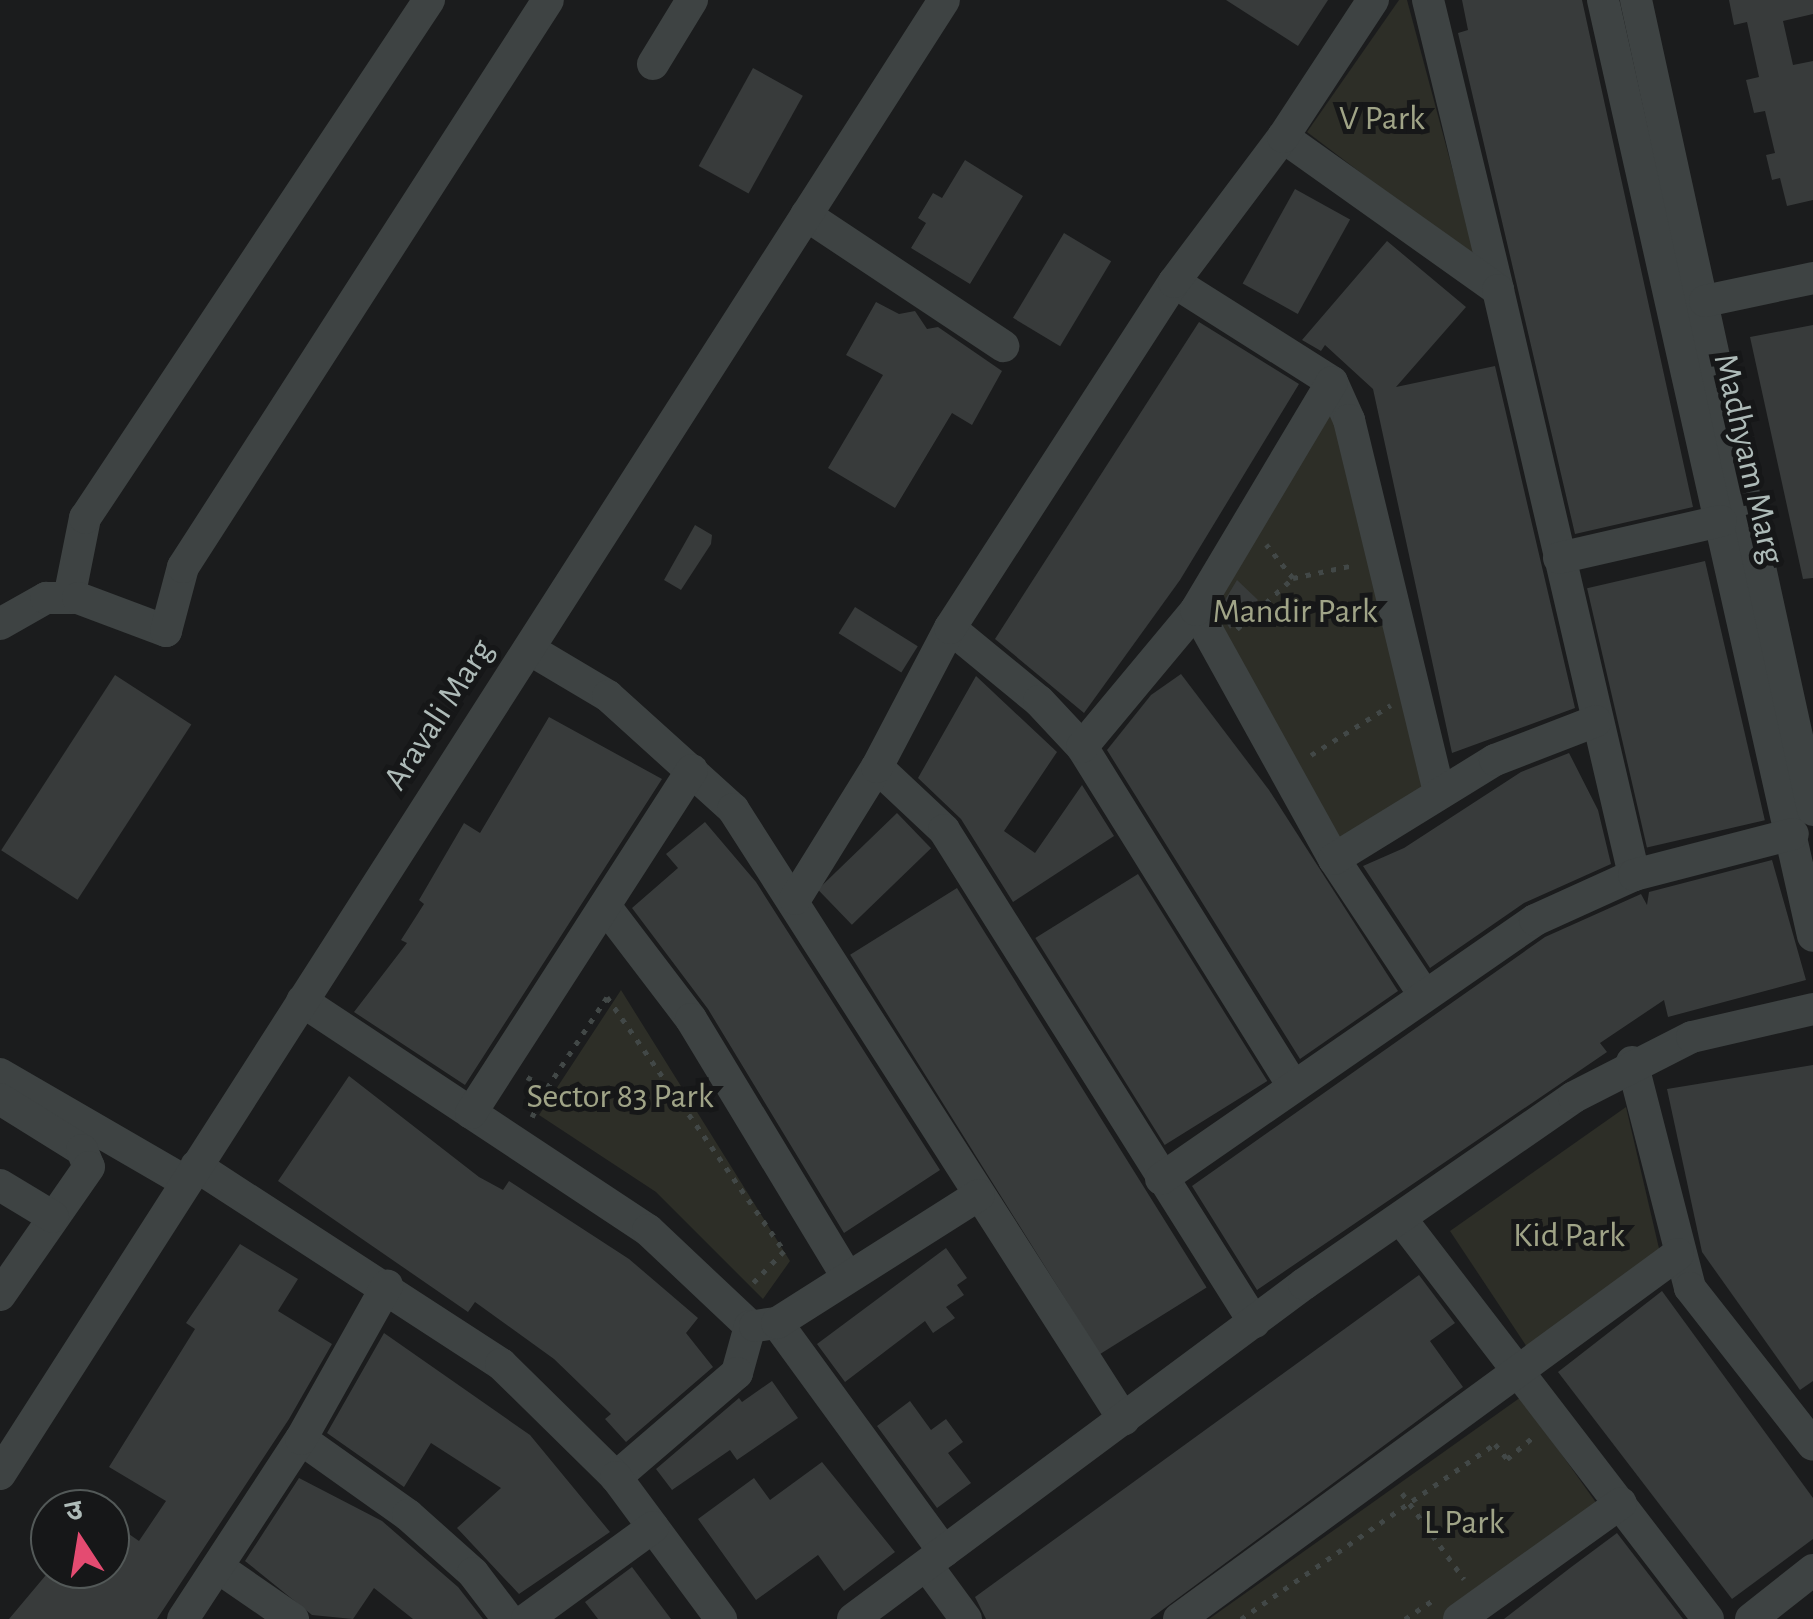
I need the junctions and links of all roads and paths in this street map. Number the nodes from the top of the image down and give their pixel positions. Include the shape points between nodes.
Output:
1 (429, 0) edge
2 (548, 0) edge
3 (692, 0) edge
4 (944, 0) edge
5 (1373, 0) edge
6 (1428, 0) edge
7 (1603, 0) edge
8 (1636, 0) edge
9 (653, 64) dead end
10 (1283, 137) junction
11 (806, 215) junction
12 (1813, 278) edge
13 (1174, 282) junction
14 (1498, 290) junction
15 (1705, 301) junction
16 (1003, 346) dead end
17 (1332, 382) junction
18 (1721, 521) junction
19 (1248, 522) junction
20 (1559, 558) junction
21 (1361, 564) dead end
22 (1293, 578) junction
23 (69, 598) junction
24 (1196, 610) junction
25 (0, 624) edge
26 (950, 628) junction
27 (1242, 648) dead end
28 (529, 649) junction
29 (1414, 690) junction
30 (1596, 721) junction
31 (1296, 742) dead end
32 (1082, 747) junction
33 (877, 767) junction
34 (692, 770) junction
35 (1439, 791) junction
36 (1803, 822) edge
37 (1334, 859) junction
38 (1634, 875) junction
39 (795, 898) junction
40 (605, 906) junction
41 (1813, 936) edge
42 (1425, 996) junction
43 (302, 1001) junction
44 (1813, 1009) edge
45 (1632, 1062) junction
46 (503, 1063) junction
47 (0, 1074) edge
48 (1292, 1084) junction
49 (546, 1088) junction
50 (0, 1100) edge
51 (471, 1113) junction
52 (546, 1127) dead end
53 (191, 1174) junction
54 (1161, 1179) junction
55 (0, 1184) edge
56 (978, 1195) junction
57 (53, 1217) junction
58 (1401, 1220) junction
59 (1678, 1254) junction
60 (733, 1277) dead end
61 (846, 1278) junction
62 (387, 1286) junction
63 (0, 1295) edge
64 (1254, 1322) junction
65 (763, 1325) junction
66 (1522, 1372) junction
67 (1124, 1420) junction
68 (301, 1439) junction
69 (1813, 1445) edge
70 (1548, 1446) dead end
71 (0, 1474) edge
72 (616, 1477) junction
73 (1622, 1503) junction
74 (1410, 1505) junction
75 (653, 1528) junction
76 (936, 1560) junction
77 (219, 1568) junction
78 (1479, 1570) dead end
79 (1813, 1570) edge
80 (1464, 1579) junction
81 (183, 1619) edge
82 (293, 1619) edge
83 (508, 1619) edge
84 (527, 1619) edge
85 (721, 1619) edge
86 (853, 1619) edge
87 (966, 1619) edge
88 (1179, 1619) edge
89 (1241, 1619) edge
90 (1405, 1619) edge
91 (1459, 1619) edge
92 (1708, 1619) edge
93 (1751, 1619) edge

1 - 23 street via 86,518
2 - 23 street via 184,568 166,631
3 - 9 street
4 - 11 street, Aravali Marg
5 - 10 street
6 - 14 street
7 - 18 street, Madhyam Marg
8 - 15 street, Madhyam Marg
10 - 13 street
10 - 14 street
11 - 16 street
11 - 28 street, Aravali Marg
12 - 15 street
13 - 17 street
13 - 26 street
14 - 20 street
15 - 36 street, Madhyam Marg
17 - 19 street
17 - 29 street via 1349,420
18 - 20 street
18 - 36 street, Madhyam Marg
19 - 22 path
19 - 24 street
20 - 30 street
21 - 22 path
22 - 27 path via 1233,632
23 - 25 street via 46,598
24 - 32 street
24 - 37 street
26 - 32 street via 1038,700
26 - 33 street
28 - 34 street via 608,696
28 - 43 street, Aravali Marg
29 - 31 path via 1306,758
29 - 35 street
30 - 35 street via 1494,760
30 - 38 street
32 - 48 street
33 - 39 street
33 - 54 street via 944,830
34 - 39 street via 732,809
34 - 40 street
35 - 37 street
36 - 38 street
36 - 41 street, Madhyam Marg
37 - 42 street
38 - 42 street via 1534,920
39 - 56 street
40 - 46 street
40 - 61 street via 692,1020
42 - 48 street
43 - 51 street
43 - 53 street, Aravali Marg
44 - 45 street via 1692,1037
45 - 58 street
45 - 59 street
46 - 49 path
46 - 51 street
47 - 53 street
48 - 54 street
49 - 52 path via 530,1116
49 - 60 path via 607,998 784,1251 746,1290
50 - 57 street via 89,1159
51 - 65 street via 648,1230
53 - 62 street
53 - 71 street, Aravali Marg
54 - 64 street
55 - 57 street
56 - 61 street
56 - 67 street
57 - 63 street
58 - 64 street
58 - 66 street
59 - 66 street
59 - 69 street via 1690,1288
61 - 65 street
62 - 68 street
62 - 72 street via 501,1364
64 - 67 street
65 - 72 street via 737,1373
65 - 76 street
66 - 73 street
66 - 88 street
67 - 76 street
68 - 77 street
68 - 83 street via 408,1514 473,1574
70 - 74 path via 1537,1434 1507,1459 1496,1444
72 - 75 street
73 - 91 street
73 - 92 street
74 - 80 path
74 - 89 path
75 - 84 street
75 - 85 street
76 - 86 street
76 - 87 street
77 - 81 street
77 - 82 street
78 - 80 path
79 - 93 street
80 - 90 path

